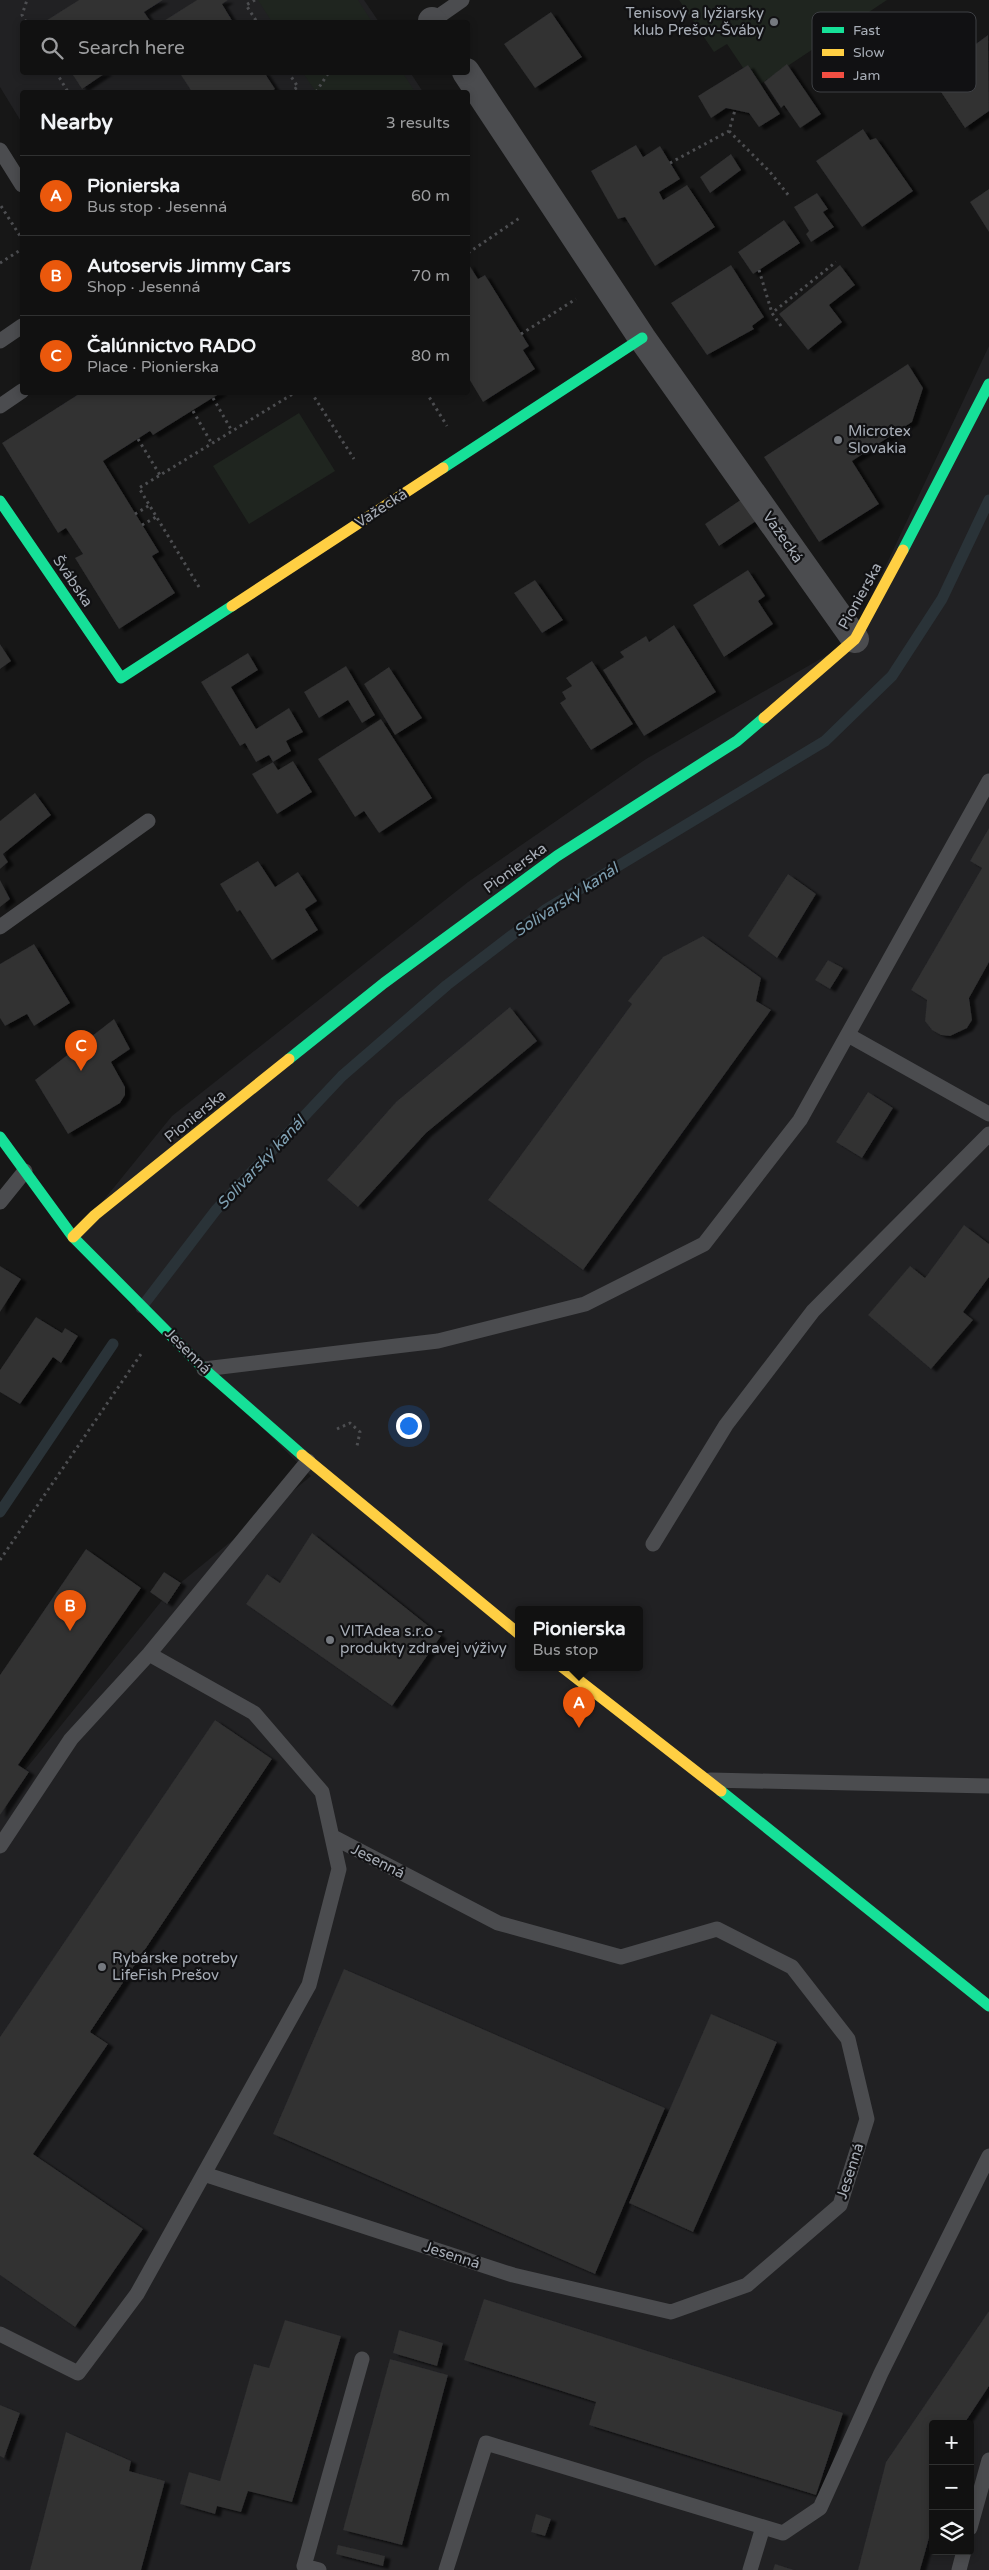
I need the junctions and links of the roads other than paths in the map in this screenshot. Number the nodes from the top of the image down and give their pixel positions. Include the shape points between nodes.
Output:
1 (462, 0) edge
2 (436, 20) edge
3 (467, 75) edge
4 (474, 100) edge
5 (0, 150) edge
6 (20, 182) edge
7 (20, 327) edge
8 (642, 338) junction
9 (0, 341) edge
10 (989, 384) edge
11 (20, 392) edge
12 (0, 406) edge
13 (0, 502) edge
14 (855, 639) junction
15 (121, 678) joint
16 (989, 781) edge
17 (148, 821) dead end
18 (0, 927) edge
19 (848, 1035) junction
20 (989, 1114) edge
21 (989, 1134) edge
22 (0, 1136) edge
23 (25, 1171) junction
24 (0, 1202) edge
25 (73, 1237) junction
26 (204, 1369) junction
27 (308, 1461) junction
28 (653, 1544) dead end
29 (515, 1631) edge
30 (149, 1654) junction
31 (567, 1671) edge
32 (708, 1780) junction
33 (989, 1786) edge
34 (333, 1837) junction
35 (0, 1846) edge
36 (989, 2006) edge
37 (989, 2156) edge
38 (204, 2174) junction
39 (0, 2334) edge
40 (362, 2359) dead end
41 (989, 2460) edge
42 (974, 2514) edge
43 (764, 2527) junction
44 (963, 2555) edge
45 (319, 2570) edge
46 (446, 2570) edge
47 (750, 2570) edge
48 (959, 2570) edge

1 - 2 lane
3 - 4 street, Važecká
4 - 8 street, Važecká
5 - 6 lane
7 - 9 lane
8 - 14 street, Važecká
8 - 15 street, Važecká
10 - 14 street, Pionierska
11 - 12 lane
13 - 15 street, Švábska
14 - 25 street, Pionierska via 738,741 557,856 384,983 95,1215
16 - 19 lane
17 - 18 lane
19 - 20 lane
19 - 26 lane via 800,1120 704,1244 585,1304 438,1341
21 - 28 lane via 813,1311 726,1425
22 - 23 street
23 - 24 lane
23 - 25 street
25 - 26 street, Jesenná
26 - 27 street, Jesenná
27 - 29 street, Jesenná
27 - 30 lane
30 - 34 lane, Jesenná via 254,1713 322,1792
30 - 35 lane via 71,1739
31 - 32 street
32 - 33 lane
32 - 36 street
34 - 38 lane, Jesenná via 339,1869 309,1985
34 - 38 lane, Jesenná via 498,1923 621,1957 717,1929 792,1967 848,2039 867,2119 840,2205 747,2284 671,2312 513,2275
37 - 43 lane via 881,2373 820,2508 783,2533
38 - 39 lane, Jesenná via 137,2294 78,2373
40 - 45 lane via 304,2566
41 - 42 lane
43 - 46 lane via 486,2443
43 - 47 lane
44 - 48 lane

